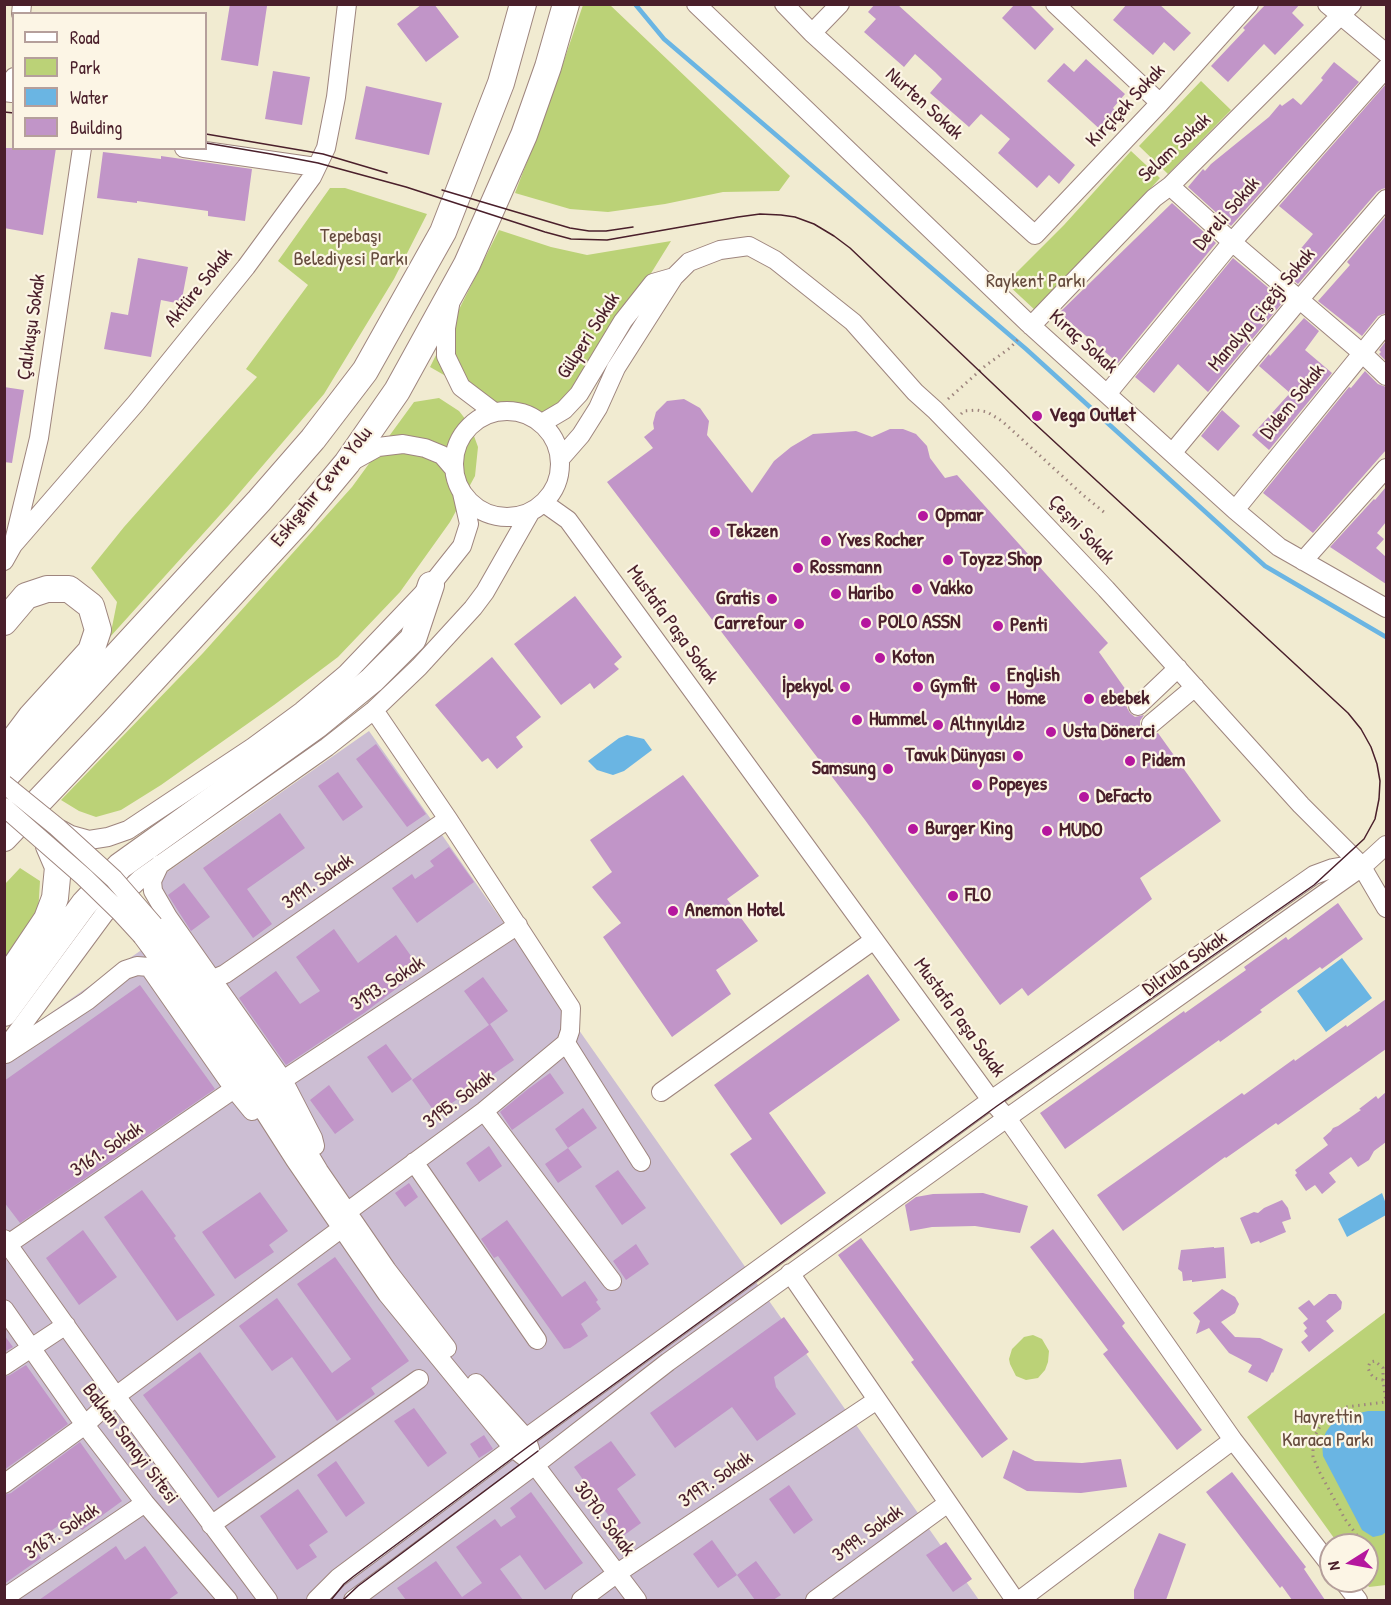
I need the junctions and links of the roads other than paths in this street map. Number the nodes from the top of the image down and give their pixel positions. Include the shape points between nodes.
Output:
1 (347, 4) edge
2 (523, 4) edge
3 (566, 4) edge
4 (696, 4) edge
5 (784, 4) edge
6 (840, 4) edge
7 (1054, 4) edge
8 (1249, 4) edge
9 (1327, 4) edge
10 (1347, 11) edge
11 (812, 33) junction
12 (1386, 53) edge
13 (1386, 68) edge
14 (1160, 103) junction
15 (82, 150) edge
16 (198, 150) edge
17 (316, 167) junction
18 (1170, 186) junction
19 (1386, 199) edge
20 (1035, 235) joint
21 (1232, 242) junction
22 (749, 246) joint
23 (674, 277) junction
24 (453, 289) junction
25 (1299, 300) junction
26 (1386, 324) edge
27 (1026, 331) junction
28 (1362, 353) junction
29 (1386, 376) edge
30 (1107, 394) junction
31 (494, 412) junction
32 (542, 423) junction
33 (1173, 452) junction
34 (560, 459) junction
35 (348, 463) junction
36 (1386, 468) edge
37 (454, 470) junction
38 (462, 493) junction
39 (537, 508) junction
40 (1235, 510) junction
41 (9, 553) edge
42 (1303, 561) junction
43 (431, 585) junction
44 (1385, 604) edge
45 (4, 622) edge
46 (1178, 668) junction
47 (1195, 687) junction
48 (1138, 706) dead end
49 (374, 710) junction
50 (1151, 724) dead end
51 (4, 753) edge
52 (4, 778) edge
53 (4, 784) edge
54 (4, 807) edge
55 (448, 819) junction
56 (53, 836) junction
57 (4, 838) edge
58 (1386, 845) edge
59 (161, 863) junction
60 (1361, 867) junction
61 (1386, 908) edge
62 (518, 925) junction
63 (148, 930) junction
64 (874, 939) junction
65 (213, 980) junction
66 (4, 983) edge
67 (4, 1013) edge
68 (566, 1043) junction
69 (4, 1050) edge
70 (4, 1055) edge
71 (283, 1080) junction
72 (234, 1089) junction
73 (661, 1092) dead end
74 (992, 1100) junction
75 (484, 1111) junction
76 (1007, 1118) junction
77 (295, 1160) junction
78 (414, 1162) junction
79 (641, 1162) dead end
80 (319, 1172) junction
81 (344, 1220) junction
82 (6, 1243) edge
83 (790, 1274) junction
84 (612, 1281) dead end
85 (4, 1309) edge
86 (66, 1325) junction
87 (537, 1340) dead end
88 (30, 1348) junction
89 (4, 1366) edge
90 (419, 1379) dead end
91 (116, 1396) junction
92 (877, 1400) junction
93 (85, 1425) junction
94 (1233, 1440) junction
95 (519, 1443) junction
96 (535, 1465) junction
97 (4, 1484) edge
98 (145, 1503) junction
99 (948, 1503) junction
100 (211, 1525) junction
101 (1319, 1551) edge
102 (616, 1574) junction
103 (4, 1598) edge
104 (228, 1600) edge
105 (268, 1600) edge
106 (315, 1600) edge
107 (353, 1600) edge
108 (581, 1600) edge
109 (637, 1600) edge
110 (815, 1600) edge
111 (1015, 1600) edge
112 (1020, 1600) edge

1 - 17 street, Aktüre Sokak via 336,97 326,148
2 - 52 highway, Eskişehir Çevre Yolu via 501,83 443,232 365,371 259,501
3 - 24 highway, Eskişehir Çevre Yolu via 524,135
4 - 27 street, Kıraç Sokak
5 - 11 street, Nurten Sokak
6 - 11 street
7 - 14 street
8 - 14 street, Kırçiçek Sokak
9 - 10 street
10 - 12 street
10 - 18 street, Selam Sokak
11 - 20 street, Nurten Sokak
13 - 21 street, Dereli Sokak
14 - 20 street, Kırçiçek Sokak
15 - 41 street, Çalıkuşu Sokak via 39,438
16 - 17 street
17 - 41 street, Aktüre Sokak via 246,267
18 - 21 street
18 - 27 street, Selam Sokak
19 - 25 street, Manolya Çiçeği Sokak
21 - 25 street
21 - 30 street, Dereli Sokak
22 - 23 street, Gülperi Sokak via 720,249 689,262
22 - 46 street, Çeşni Sokak via 775,260 853,322
23 - 32 street, Gülperi Sokak via 653,284 623,321 579,394 564,410
23 - 34 street, Gülperi Sokak via 616,368 598,408
24 - 31 street via 446,356 461,387
24 - 35 highway, Eskişehir Çevre Yolu via 397,391
25 - 28 street
25 - 33 street, Manolya Çiçeği Sokak
26 - 28 street, Didem Sokak
27 - 30 street, Kıraç Sokak
28 - 29 street
28 - 40 street, Didem Sokak
30 - 33 street, Kıraç Sokak
31 - 32 street via 519,412
31 - 37 street via 472,424 457,444
32 - 34 street via 555,439
33 - 40 street, Kıraç Sokak
34 - 39 street via 557,483
35 - 37 street via 378,447 403,444 442,454
35 - 57 highway, Eskişehir Çevre Yolu
36 - 42 street
37 - 38 street
38 - 39 street via 481,511 505,518
38 - 43 street via 469,524 462,546
39 - 49 street via 473,608
39 - 64 street, Mustafa Paşa Sokak via 568,520
40 - 42 street, Kıraç Sokak via 1279,547
42 - 44 street, Kıraç Sokak
43 - 56 street via 346,674 302,711 150,817 108,837 88,840 71,835
43 - 67 highway via 413,639 372,680 317,725 120,866 84,904
45 - 51 highway via 26,596 47,589 69,589 90,606 98,630 91,651
46 - 47 street, Çeşni Sokak
46 - 48 street
47 - 50 street
47 - 60 street, Çeşni Sokak
49 - 55 street
49 - 59 street
53 - 56 street, bridge
54 - 56 street, bridge
55 - 62 street
55 - 65 street, 3191. Sokak
56 - 63 street, bridge via 119,910
56 - 66 highway via 58,867 55,898 47,919
58 - 60 street, Dilruba Sokak
59 - 65 street via 152,880 153,891
59 - 69 street via 105,913
60 - 61 street, Çeşni Sokak
60 - 74 street via 1350,865 1314,875
60 - 76 street, Dilruba Sokak
62 - 68 street via 571,1008
62 - 71 street, 3193. Sokak
63 - 77 street via 183,991
63 - 80 street via 235,1037
64 - 73 street
64 - 74 street, Mustafa Paşa Sokak
65 - 71 street
68 - 75 street, 3195. Sokak
68 - 79 street
70 - 72 street via 137,966 148,968
71 - 80 street via 313,1138
72 - 77 street
72 - 82 street, 3161. Sokak
74 - 76 street, Mustafa Paşa Sokak
74 - 95 street
75 - 78 street, 3195. Sokak
75 - 84 street
76 - 83 street, Dilruba Sokak
76 - 94 street, Mustafa Paşa Sokak
77 - 81 street
78 - 81 street, 3195. Sokak
78 - 87 street
80 - 81 street
81 - 91 street, 3195. Sokak
81 - 95 street, 3070. Sokak via 387,1294
82 - 86 street
83 - 92 street
83 - 96 street, Dilruba Sokak
85 - 88 street, Balkan Sanayi Sitesi
86 - 88 street
86 - 91 street
88 - 89 street
88 - 93 street, Balkan Sanayi Sitesi
90 - 100 street
91 - 93 street, 3195. Sokak
91 - 100 street
92 - 99 street
92 - 102 street, 3197. Sokak
93 - 97 street, 3195. Sokak
93 - 98 street, Balkan Sanayi Sitesi
94 - 101 street, Mustafa Paşa Sokak
94 - 112 street
95 - 96 street, 3070. Sokak
95 - 106 street via 338,1578
96 - 102 street, 3070. Sokak
96 - 107 street, Dilruba Sokak
98 - 103 street, 3167. Sokak
98 - 104 street, Balkan Sanayi Sitesi
99 - 110 street, 3199. Sokak
99 - 111 street
100 - 105 street
102 - 108 street, 3197. Sokak
102 - 109 street, 3070. Sokak

